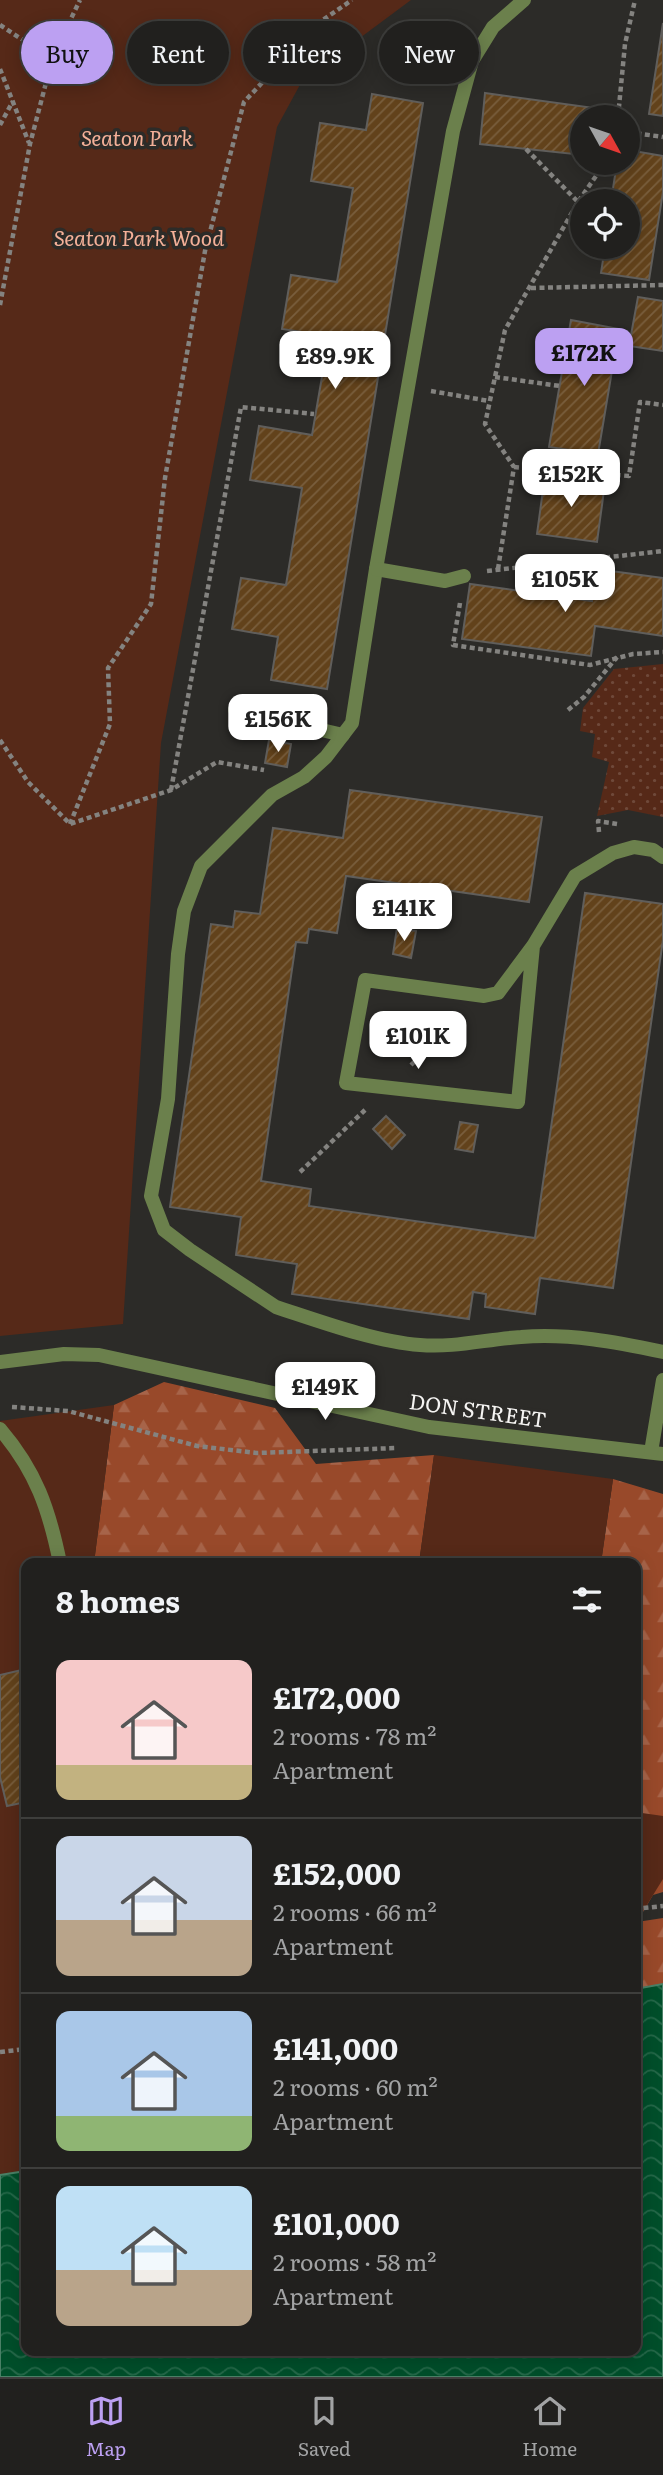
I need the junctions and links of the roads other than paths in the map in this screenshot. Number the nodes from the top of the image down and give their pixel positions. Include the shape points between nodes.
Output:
1 (524, 0) edge
2 (376, 569) junction
3 (464, 576) road end
4 (235, 710) dead end
5 (343, 735) junction
6 (663, 857) edge
7 (533, 946) junction
8 (663, 1352) edge
9 (0, 1362) edge
10 (663, 1380) edge
11 (0, 1429) edge
12 (657, 1453) edge
13 (59, 1558) edge

1 - 2 street via 493,27 472,61 453,131
2 - 3 street via 445,581
2 - 5 street via 352,723
4 - 5 street
5 - 8 street via 304,777 272,794 201,866 184,911 168,1099 151,1196 164,1230 276,1307 376,1337 420,1345 555,1336 620,1342
6 - 7 street via 634,847 613,853 575,876
7 - 7 street via 518,1102 346,1083 365,980 484,996 498,993
9 - 12 street, DON STREET via 99,1354 429,1427
10 - 12 street
11 - 13 street via 34,1479 51,1518

